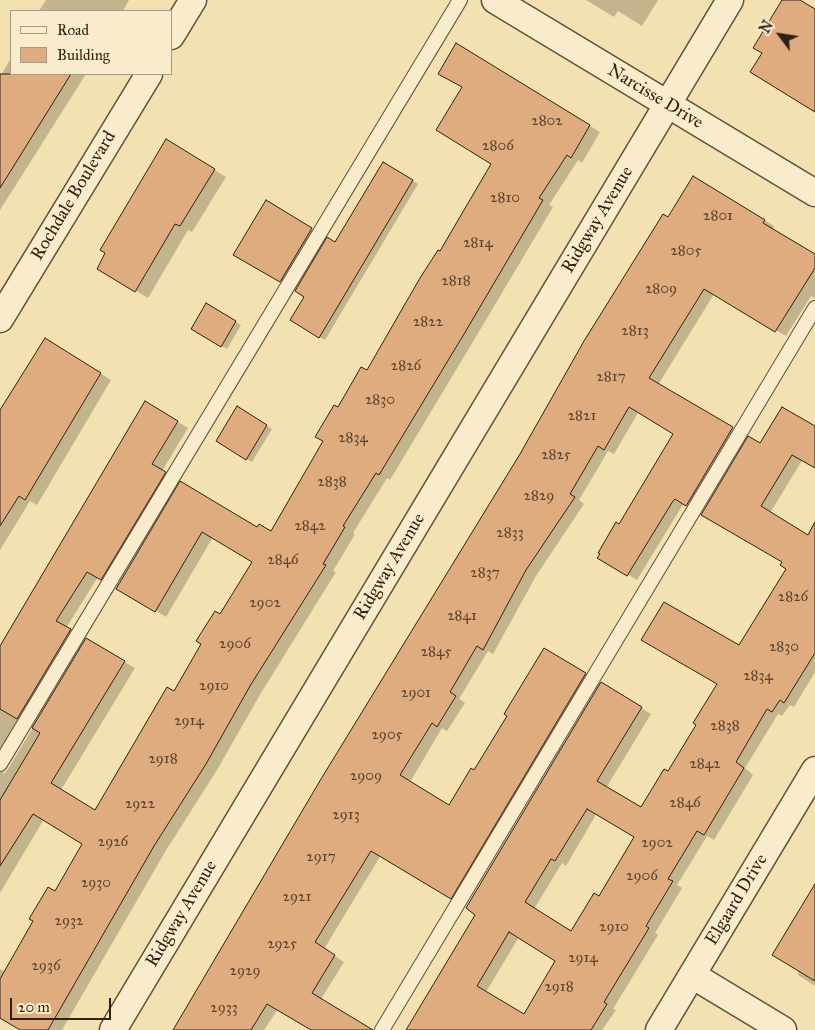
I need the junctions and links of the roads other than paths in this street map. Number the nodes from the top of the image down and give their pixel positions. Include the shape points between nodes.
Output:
1 (193, 0) edge
2 (460, 0) edge
3 (495, 0) edge
4 (730, 0) edge
5 (172, 34) edge
6 (148, 75) edge
7 (667, 104) junction
8 (815, 193) edge
9 (815, 308) edge
10 (0, 319) edge
11 (0, 764) edge
12 (815, 770) edge
13 (692, 975) junction
14 (113, 1030) edge
15 (382, 1030) edge
16 (659, 1030) edge
17 (783, 1030) edge

1 - 5 street
2 - 11 lane
3 - 7 street, Narcisse Drive
4 - 7 street, Ridgway Avenue
6 - 10 street, Rochdale Boulevard
7 - 8 street, Narcisse Drive
7 - 14 street, Ridgway Avenue
9 - 15 lane
12 - 13 street, Elgaard Drive
13 - 16 street, Elgaard Drive
13 - 17 street

